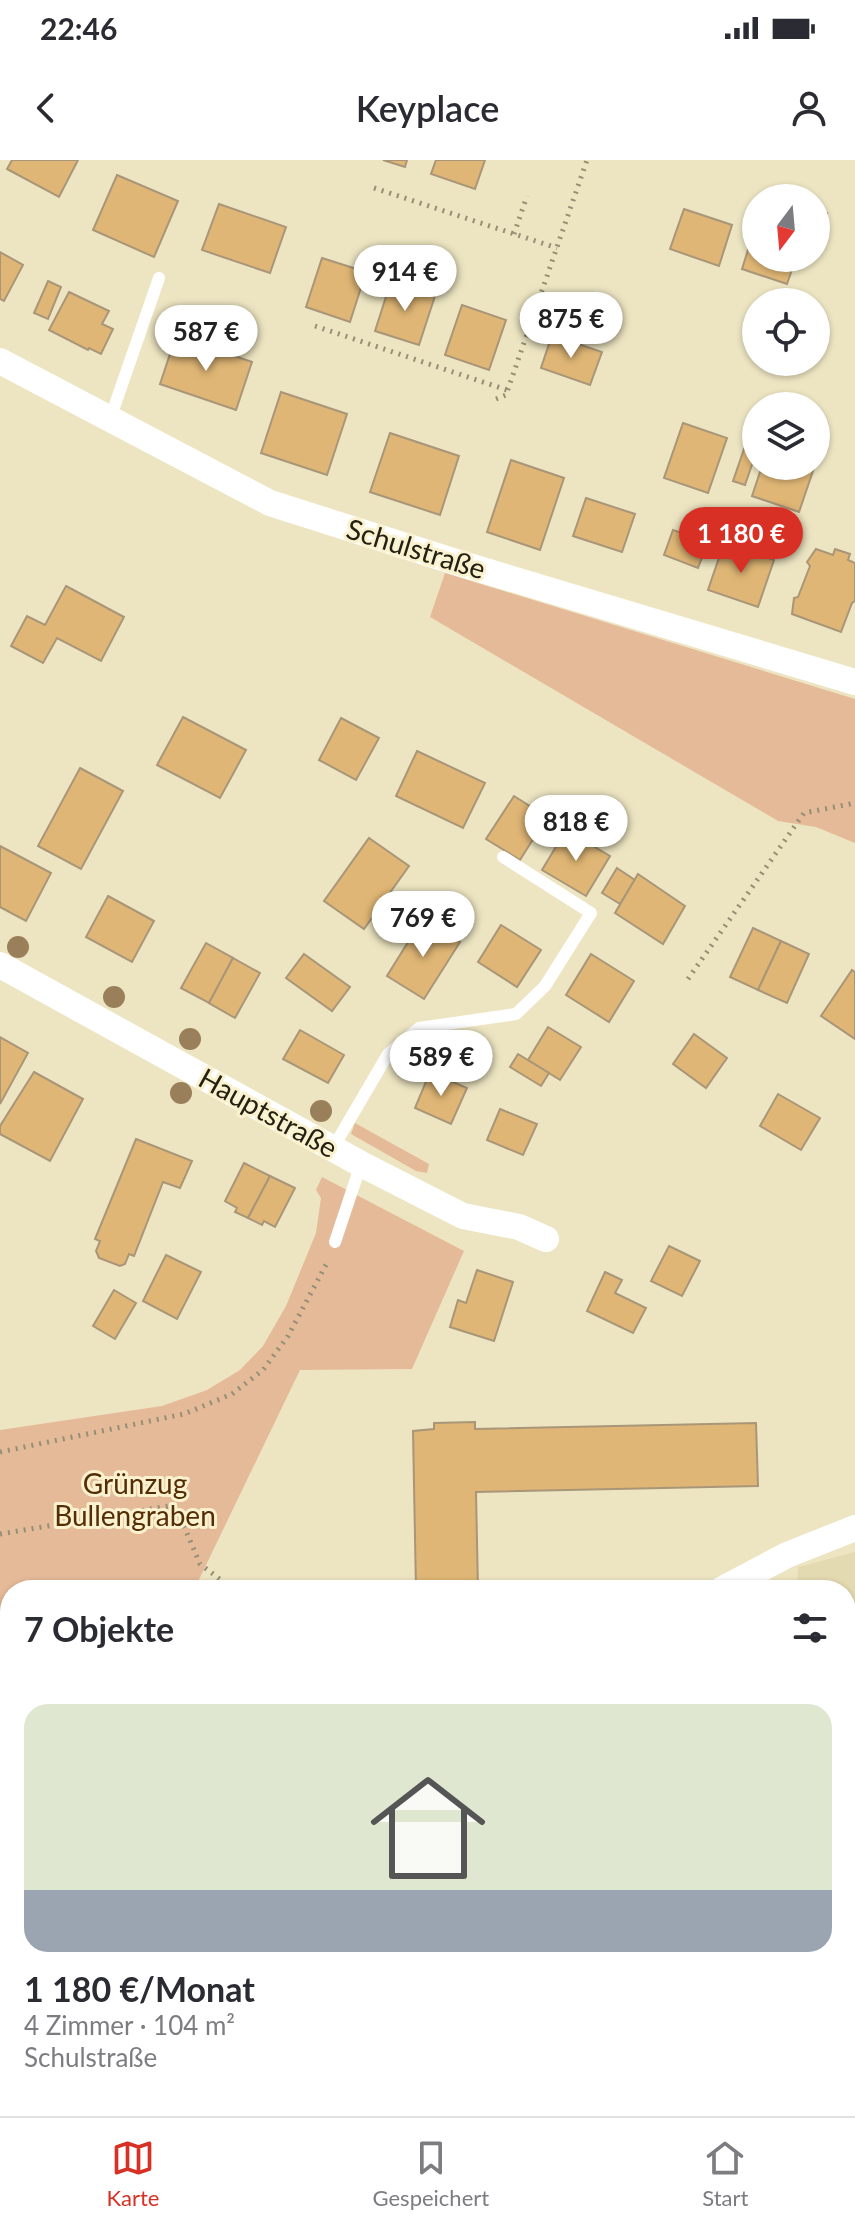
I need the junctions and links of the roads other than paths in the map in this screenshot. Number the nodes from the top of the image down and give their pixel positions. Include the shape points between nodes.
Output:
1 (159, 278) dead end
2 (0, 361) edge
3 (110, 419) junction
4 (855, 682) edge
5 (503, 857) dead end
6 (0, 965) edge
7 (333, 1148) junction
8 (361, 1164) junction
9 (546, 1239) dead end
10 (335, 1242) road end
11 (855, 1528) edge
12 (740, 1580) edge

1 - 3 lane
2 - 3 street, Schulstraße
3 - 4 street, Schulstraße via 270,503
5 - 7 lane via 591,913 545,986 516,1014 419,1028 388,1054
6 - 7 street, Hauptstraße
7 - 8 street, Hauptstraße
8 - 9 street, Hauptstraße via 463,1216 519,1227
8 - 10 lane
11 - 12 street

